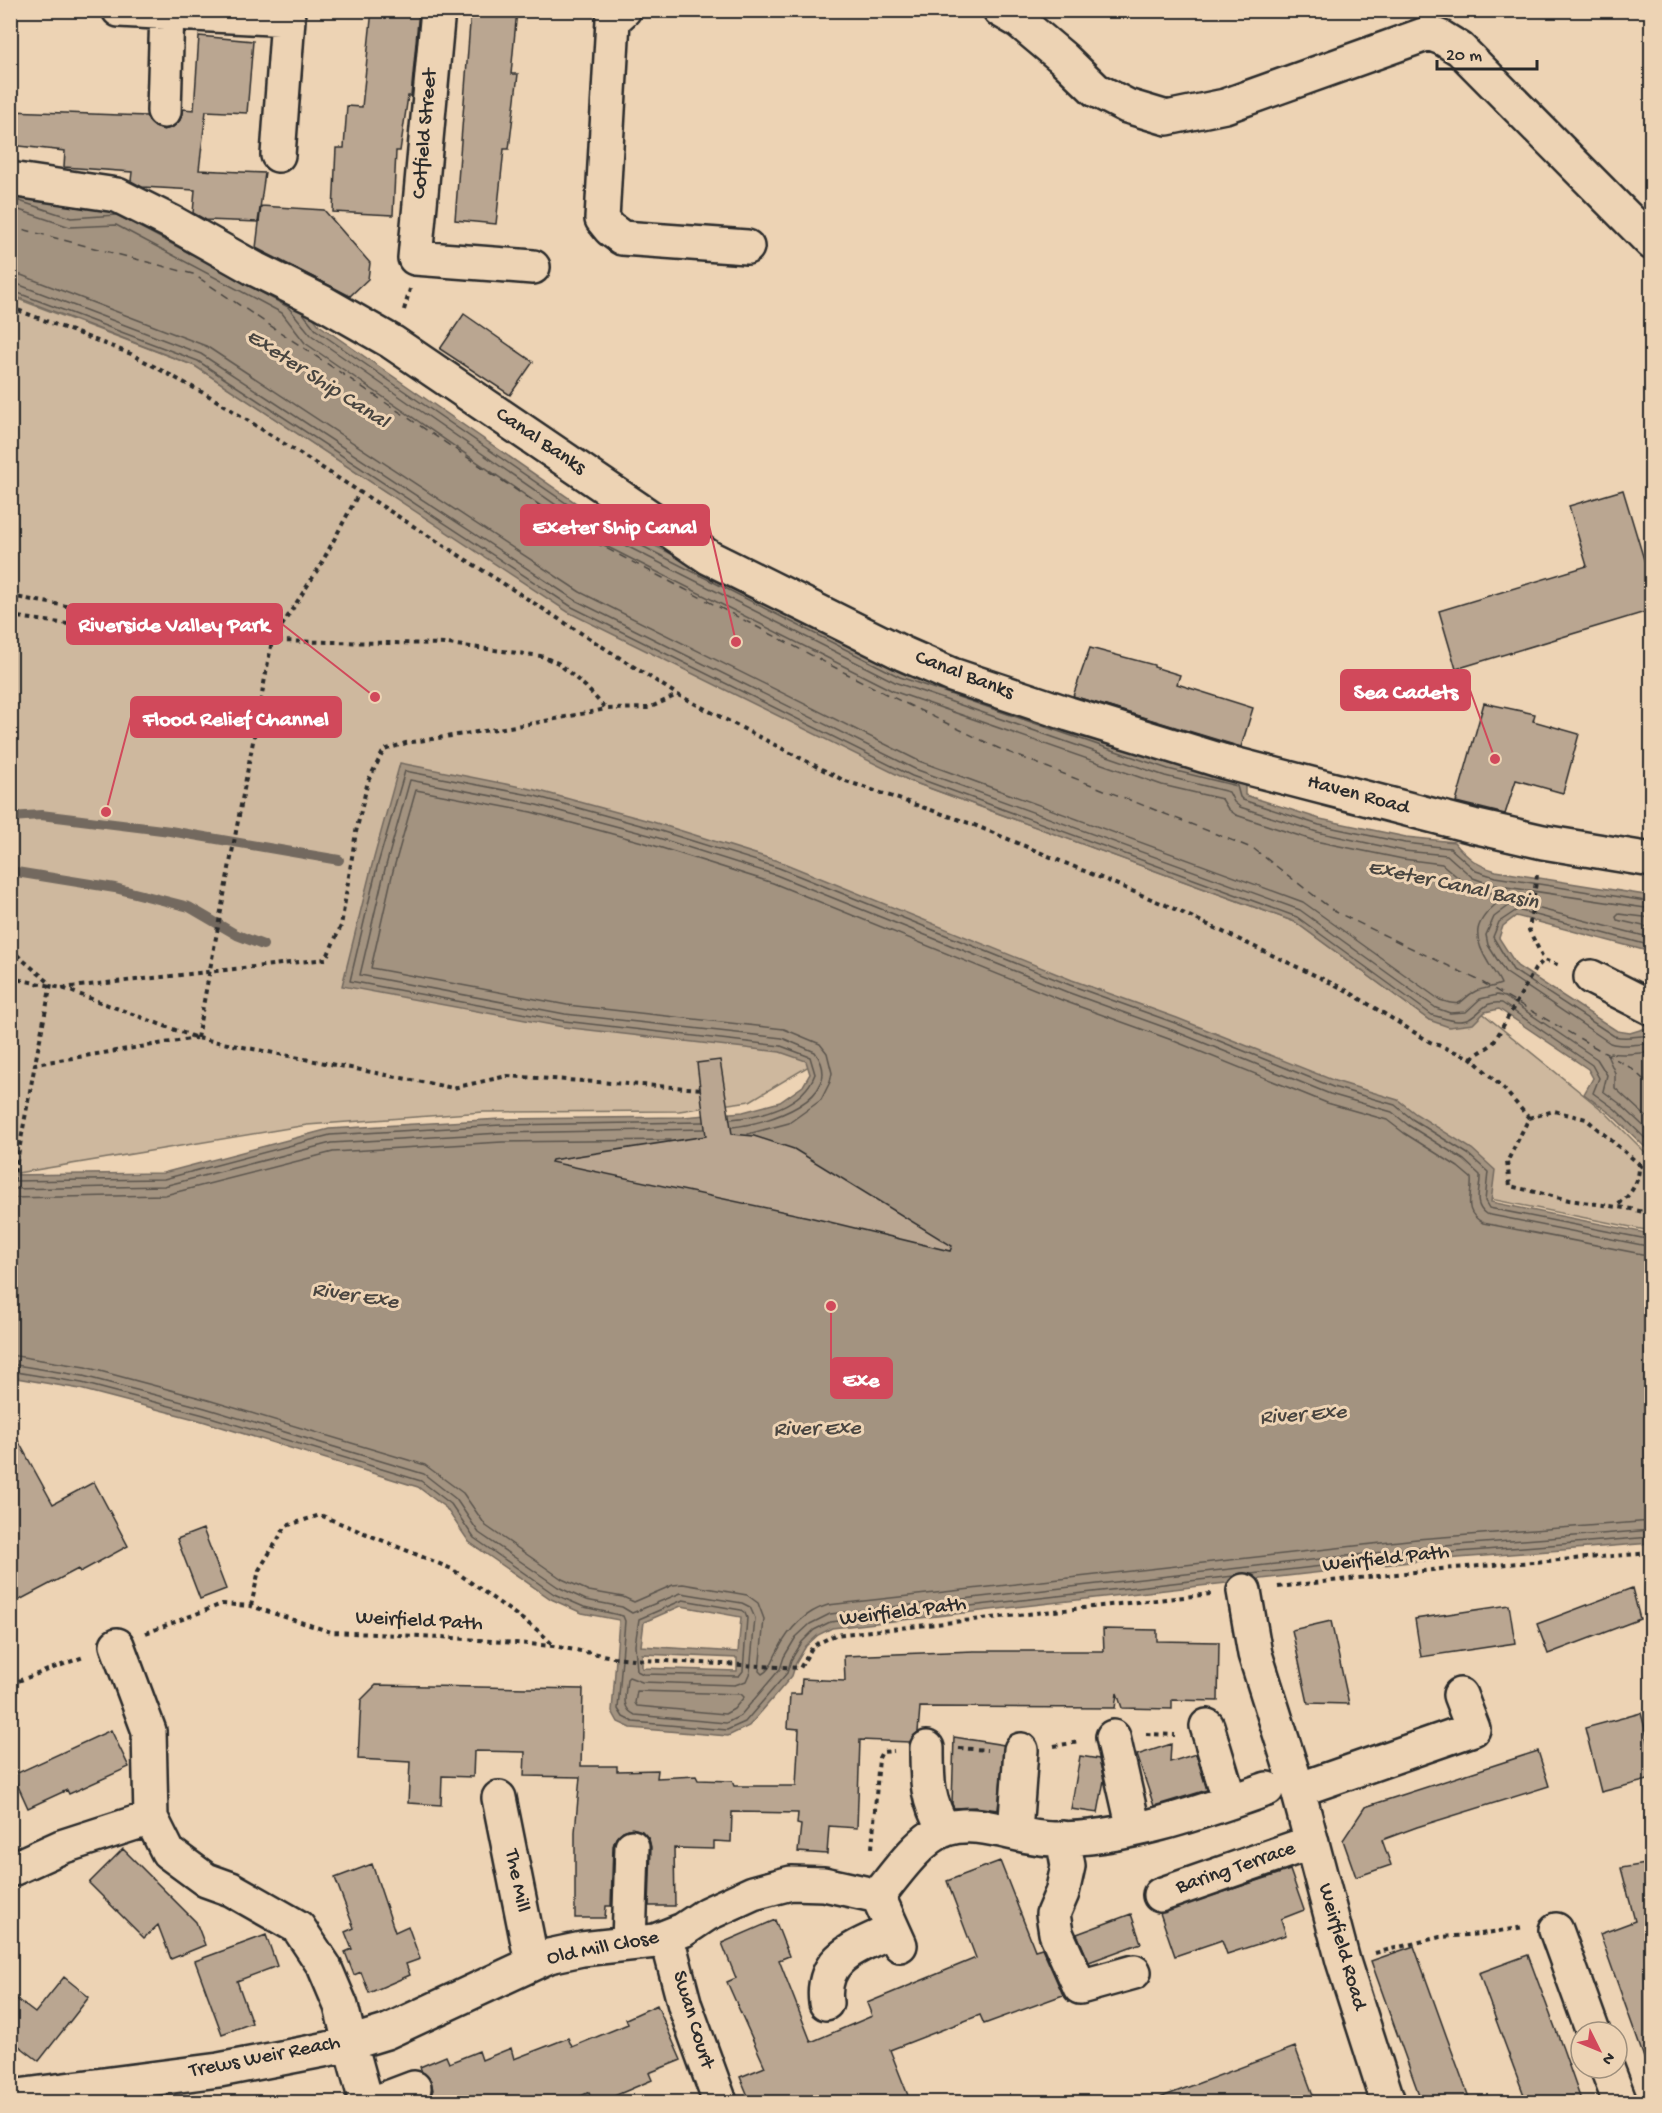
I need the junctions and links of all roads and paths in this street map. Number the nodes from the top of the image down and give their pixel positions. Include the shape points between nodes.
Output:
1 (119, 10) edge
2 (438, 10) edge
3 (624, 10) edge
4 (1000, 10) edge
5 (167, 11) edge
6 (164, 111) dead end
7 (278, 155) dead end
8 (10, 179) edge
9 (1652, 243) edge
10 (747, 247) dead end
11 (414, 258) junction
12 (533, 267) dead end
13 (10, 307) edge
14 (392, 342) junction
15 (360, 490) junction
16 (10, 596) edge
17 (10, 616) edge
18 (110, 620) junction
19 (272, 641) junction
20 (678, 695) junction
21 (606, 709) junction
22 (1069, 714) joint
23 (1542, 842) junction
24 (1652, 860) edge
25 (10, 949) edge
26 (1591, 977) dead end
27 (10, 978) edge
28 (51, 984) junction
29 (62, 988) junction
30 (1652, 1008) edge
31 (197, 1038) junction
32 (1471, 1058) junction
33 (35, 1064) junction
34 (702, 1089) dead end
35 (1529, 1118) junction
36 (1639, 1164) junction
37 (1652, 1177) edge
38 (10, 1199) edge
39 (1615, 1206) junction
40 (1652, 1214) edge
41 (1652, 1553) edge
42 (1244, 1591) junction
43 (251, 1606) junction
44 (117, 1645) junction
45 (553, 1646) junction
46 (10, 1684) edge
47 (1460, 1695) dead end
48 (1207, 1726) dead end
49 (1113, 1737) dead end
50 (927, 1749) dead end
51 (1021, 1750) dead end
52 (1282, 1790) junction
53 (500, 1798) dead end
54 (1230, 1802) junction
55 (151, 1818) junction
56 (1134, 1829) junction
57 (944, 1830) junction
58 (1015, 1832) junction
59 (1063, 1838) junction
60 (1312, 1842) junction
61 (632, 1847) dead end
62 (10, 1870) edge
63 (1160, 1895) dead end
64 (878, 1896) junction
65 (1544, 1927) joint
66 (667, 1937) junction
67 (629, 1943) junction
68 (1343, 1961) junction
69 (532, 1963) junction
70 (1134, 1972) dead end
71 (825, 2003) dead end
72 (1587, 2020) edge
73 (350, 2043) junction
74 (1611, 2080) edge
75 (414, 2088) dead end
76 (10, 2097) edge
77 (369, 2103) edge
78 (377, 2103) edge
79 (720, 2103) edge
80 (1388, 2103) edge
81 (1620, 2103) edge

1 - 5 street
2 - 11 street, Cotfield Street
3 - 10 street via 613,20 602,219 622,238
4 - 9 street via 1019,21 1096,90 1127,106 1167,118 1225,106 1429,33 1460,49
5 - 6 street
5 - 7 street via 288,18
8 - 14 street, Canal Banks via 117,195
11 - 12 street
11 - 14 path via 409,300
13 - 15 path via 131,354 211,397
14 - 22 street, Canal Banks via 710,558 952,675
15 - 19 path via 320,566
15 - 20 path
16 - 18 path via 78,608
17 - 18 path via 68,624
18 - 19 path
19 - 21 path via 448,644 541,656 558,663
19 - 31 path, bridge
20 - 21 path via 649,708
20 - 32 path via 843,780 972,824 1168,906 1344,989 1430,1042
21 - 29 path via 406,742 384,750 368,781 341,926 326,959
22 - 23 street, Haven Road via 1222,761
23 - 24 street, Haven Road
23 - 32 path via 1529,930 1544,960 1535,969 1493,1044
25 - 28 path
26 - 30 street
27 - 28 path
28 - 29 path
28 - 33 path
29 - 31 path
31 - 33 path
31 - 34 path via 453,1088 507,1076
32 - 35 path
33 - 38 path
35 - 36 path via 1554,1111 1586,1119
35 - 39 path via 1507,1162 1510,1186
36 - 37 path
36 - 39 path via 1640,1176 1625,1200
39 - 40 path
41 - 42 path, Weirfield Path via 1441,1569
42 - 45 path, Weirfield Path via 835,1635 813,1646 800,1668 644,1660
42 - 52 street, Weirfield Road
43 - 44 path, Weirfield Path via 222,1604
43 - 45 path, Weirfield Path via 331,1632
43 - 45 path via 259,1570 286,1526 320,1515 452,1569 540,1632
44 - 46 path, Weirfield Path
44 - 55 street, Trews Weir Reach via 149,1731
47 - 52 street via 1473,1730
48 - 54 street
49 - 56 street
50 - 57 street via 929,1796
51 - 58 street
52 - 54 street
52 - 60 street, Weirfield Road
53 - 69 street, The Mill
54 - 56 street
55 - 62 street via 61,1847
55 - 73 street, Trews Weir Reach via 168,1852 206,1880 231,1889 298,1927 324,1966 341,2006
56 - 59 street via 1116,1835
57 - 58 street via 966,1825
57 - 64 street via 900,1867
58 - 59 street
59 - 70 street via 1068,1866 1053,1914 1056,1933 1080,1987
60 - 63 street, Baring Terrace
60 - 68 street, Weirfield Road
61 - 67 street
64 - 66 street, Old Mill Close via 824,1884 790,1883 753,1893
64 - 71 street via 896,1937 852,1949 831,1967 824,1987
65 - 68 path via 1440,1937
65 - 72 street
66 - 67 street, Old Mill Close
66 - 79 street, Swan Court via 685,2006
67 - 69 street, Old Mill Close via 582,1949
68 - 80 street, Weirfield Road
69 - 73 street, Old Mill Close via 386,2032
73 - 76 street, Trews Weir Reach via 219,2070
73 - 77 street
74 - 81 street
75 - 78 street

